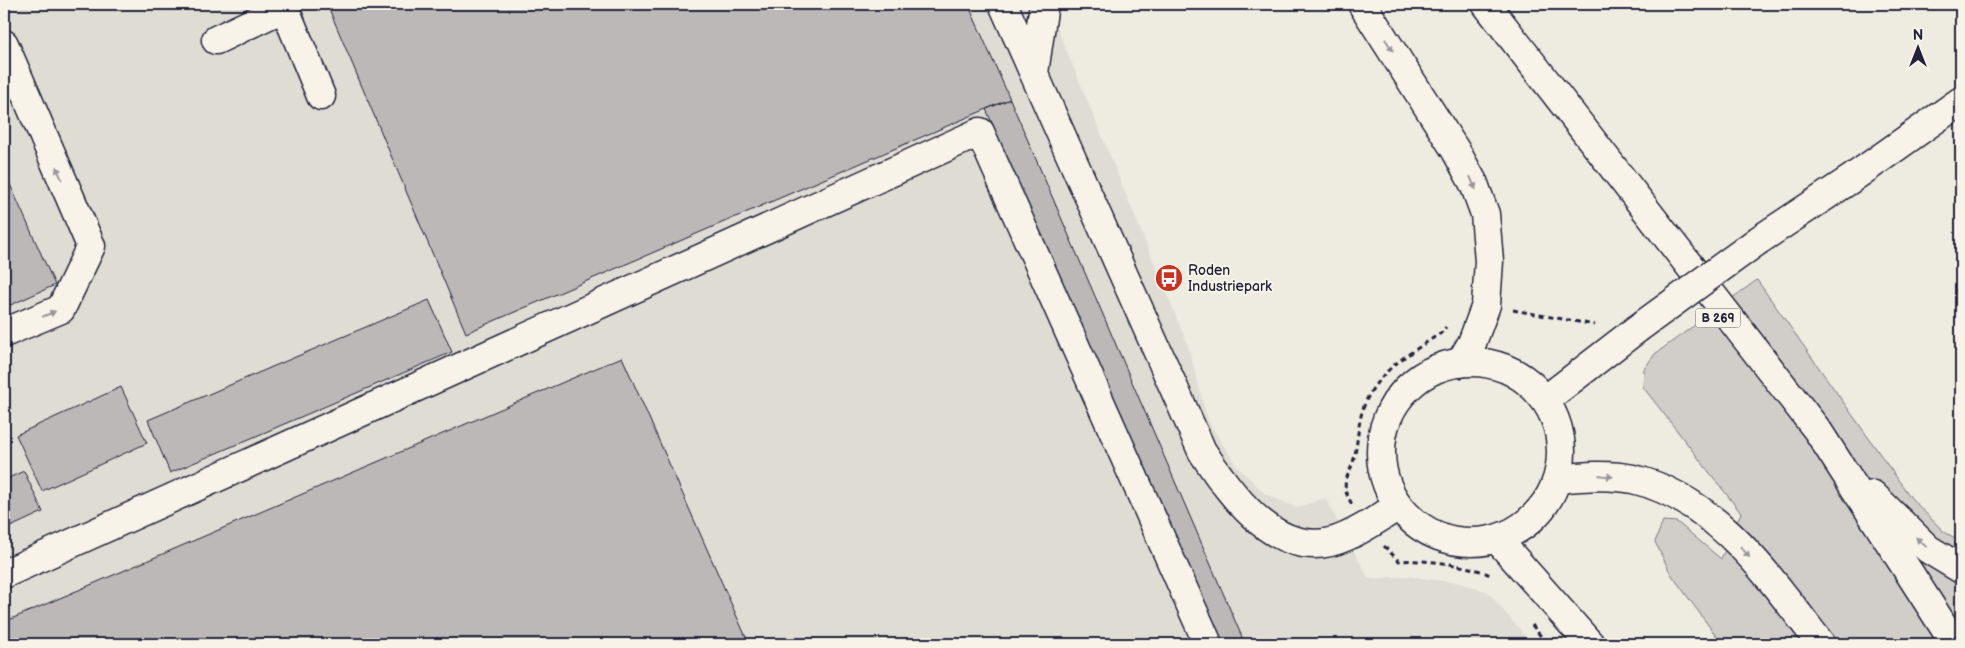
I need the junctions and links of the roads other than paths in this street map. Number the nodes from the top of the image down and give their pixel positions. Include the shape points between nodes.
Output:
1 (1003, 4) edge
2 (1044, 4) edge
3 (1362, 4) edge
4 (1485, 4) edge
5 (284, 5) edge
6 (216, 40) dead end
7 (4, 44) edge
8 (1034, 73) junction
9 (320, 96) dead end
10 (1961, 101) edge
11 (4, 333) edge
12 (1460, 363) junction
13 (1545, 400) junction
14 (1818, 431) junction
15 (1558, 479) junction
16 (1398, 506) junction
17 (1497, 539) junction
18 (1961, 569) edge
19 (4, 574) edge
20 (1208, 644) edge
21 (1590, 644) edge
22 (1821, 644) edge
23 (1935, 644) edge
24 (1955, 644) edge

1 - 8 main road
2 - 8 main road
3 -> 12 main road via 1432,111 1474,184 1484,214 1488,261 1486,305 1472,343
4 - 14 main road
4 - 23 main road, B 269 / B 269 via 1721,322 1804,442
5 - 6 main road
5 - 9 main road
11 -> 7 main road via 61,309 91,246
8 - 16 main road via 1202,451 1225,487 1253,517 1283,538 1321,544 1345,538
10 - 13 main road, bridge via 1852,180 1759,240
12 - 13 main road via 1484,363 1508,370 1528,382
12 - 16 main road via 1434,370 1411,384 1394,405 1383,429 1380,456 1386,482
13 - 15 main road via 1558,425 1562,451
18 -> 14 main road via 1928,549 1886,509
14 - 24 main road
15 - 17 main road via 1549,499 1535,516 1518,530
15 -> 22 main road via 1597,475 1634,480 1675,495 1703,512 1739,544
16 - 17 main road via 1413,522 1446,539 1475,543
17 - 21 main road
19 - 20 main road via 980,132

